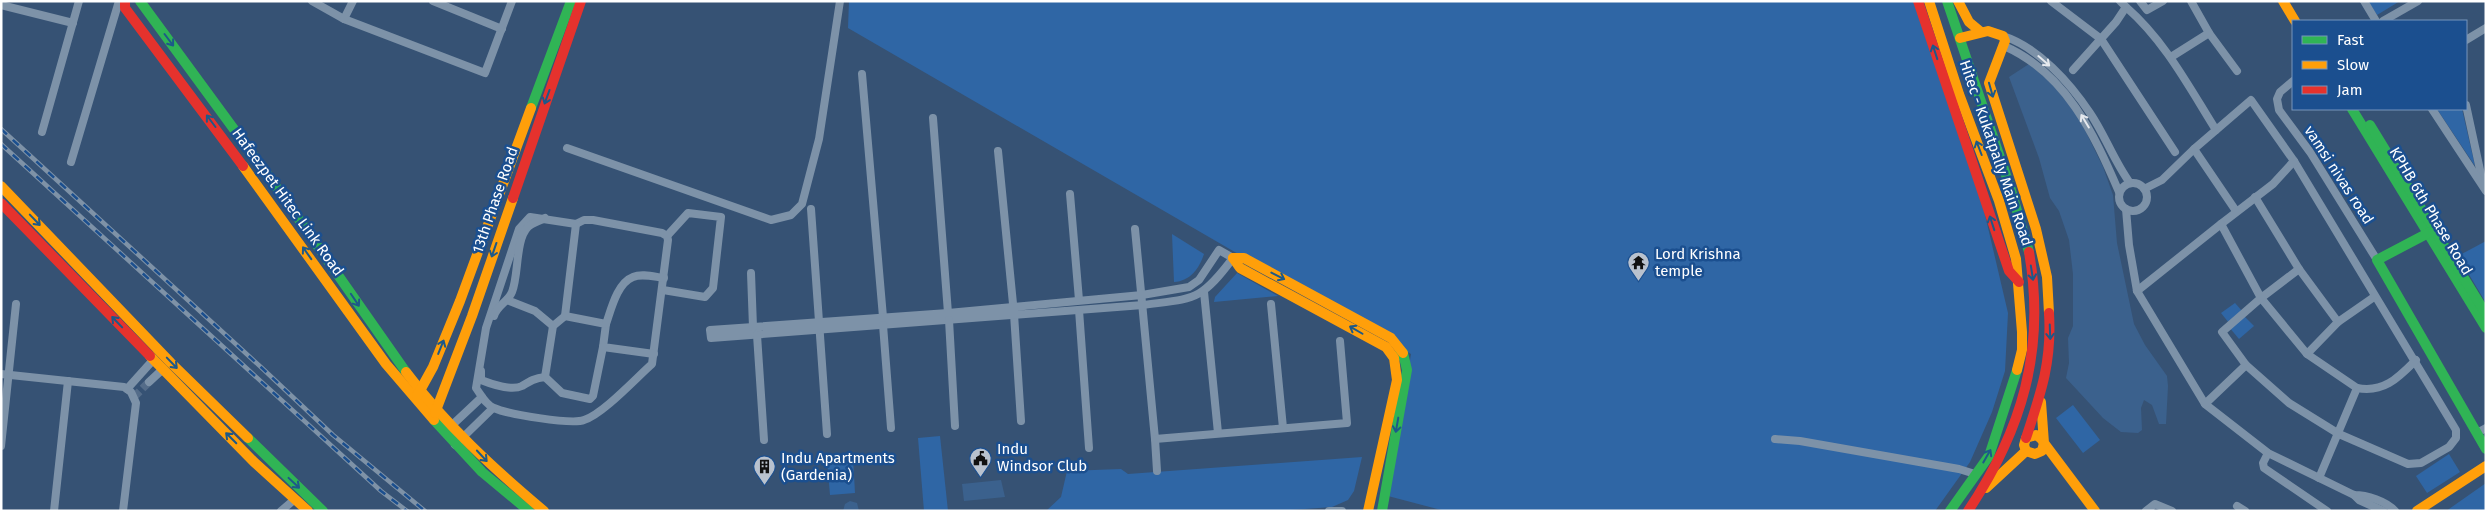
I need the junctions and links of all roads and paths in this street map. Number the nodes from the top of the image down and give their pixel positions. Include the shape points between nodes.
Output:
1 (79, 1) edge
2 (118, 1) edge
3 (125, 1) edge
4 (140, 1) edge
5 (312, 1) edge
6 (353, 1) edge
7 (433, 1) edge
8 (512, 1) edge
9 (571, 1) edge
10 (581, 1) edge
11 (840, 1) edge
12 (1918, 1) edge
13 (1929, 1) edge
14 (1947, 1) edge
15 (1958, 1) edge
16 (2051, 1) edge
17 (2140, 1) edge
18 (2163, 1) edge
19 (2191, 1) edge
20 (2283, 1) edge
21 (2291, 1) edge
22 (2364, 1) edge
23 (2418, 1) edge
24 (2123, 4) edge
25 (1, 5) edge
26 (344, 19) junction
27 (2294, 20) edge
28 (2302, 20) edge
29 (2375, 20) edge
30 (2385, 20) edge
31 (73, 23) junction
32 (2486, 28) edge
33 (502, 30) junction
34 (1981, 32) junction
35 (2209, 33) junction
36 (1960, 38) junction
37 (2101, 39) junction
38 (2467, 39) edge
39 (2003, 41) junction
40 (2171, 57) junction
41 (2073, 70) dead end
42 (2237, 71) dead end
43 (862, 74) dead end
44 (2292, 82) edge
45 (2353, 110) edge
46 (2361, 110) edge
47 (2433, 110) edge
48 (2467, 110) edge
49 (933, 118) dead end
50 (2216, 130) junction
51 (42, 132) dead end
52 (567, 148) dead end
53 (2194, 149) junction
54 (998, 151) dead end
55 (2175, 152) dead end
56 (2294, 161) junction
57 (71, 162) dead end
58 (2130, 183) junction
59 (1, 186) edge
60 (2484, 187) edge
61 (2144, 189) junction
62 (2119, 192) junction
63 (1070, 194) dead end
64 (2254, 197) junction
65 (1, 203) edge
66 (812, 209) dead end
67 (2126, 209) junction
68 (2236, 211) junction
69 (546, 218) junction
70 (576, 224) junction
71 (2221, 224) junction
72 (1135, 229) dead end
73 (2430, 232) junction
74 (667, 236) junction
75 (2377, 260) junction
76 (1235, 261) junction
77 (2299, 269) junction
78 (752, 273) dead end
79 (664, 278) junction
80 (2019, 282) junction
81 (663, 290) junction
82 (2136, 291) junction
83 (1204, 292) junction
84 (1142, 295) junction
85 (2374, 296) junction
86 (2261, 298) junction
87 (507, 300) junction
88 (1079, 300) junction
89 (16, 304) dead end
90 (1272, 304) dead end
91 (1143, 305) junction
92 (456, 310) junction
93 (1014, 310) junction
94 (1079, 310) junction
95 (2486, 314) edge
96 (472, 316) junction
97 (565, 316) junction
98 (949, 316) junction
99 (883, 321) junction
100 (819, 322) junction
101 (2338, 322) junction
102 (606, 324) junction
103 (553, 326) junction
104 (753, 327) junction
105 (2486, 328) edge
106 (820, 330) junction
107 (757, 335) junction
108 (1340, 341) dead end
109 (603, 348) junction
110 (654, 354) junction
111 (2307, 354) junction
112 (1399, 356) junction
113 (154, 360) junction
114 (2416, 360) junction
115 (390, 361) junction
116 (2246, 365) junction
117 (163, 369) junction
118 (4, 375) edge
119 (545, 377) junction
120 (68, 381) junction
121 (149, 382) tunnel mouth
122 (2357, 388) junction
123 (127, 389) junction
124 (418, 395) junction
125 (482, 397) junction
126 (2041, 399) junction
127 (2205, 404) junction
128 (436, 408) junction
129 (493, 408) junction
130 (432, 418) junction
131 (1021, 421) dead end
132 (452, 425) junction
133 (955, 426) dead end
134 (891, 428) dead end
135 (1284, 428) junction
136 (2481, 431) edge
137 (444, 433) junction
138 (1218, 433) junction
139 (827, 434) dead end
140 (2339, 434) junction
141 (464, 437) junction
142 (2026, 438) junction
143 (1155, 439) junction
144 (1775, 439) dead end
145 (764, 440) dead end
146 (2044, 443) junction
147 (455, 445) junction
148 (1, 446) edge
149 (1089, 448) dead end
150 (2486, 448) edge
151 (2030, 453) junction
152 (2268, 453) junction
153 (2060, 466) junction
154 (2486, 466) edge
155 (1157, 471) dead end
156 (1975, 474) junction
157 (2319, 478) junction
158 (1983, 491) junction
159 (2354, 494) junction
160 (295, 499) junction
161 (2237, 506) dead end
162 (54, 511) edge
163 (123, 511) edge
164 (281, 511) edge
165 (308, 511) edge
166 (323, 511) edge
167 (529, 511) edge
168 (544, 511) edge
169 (1329, 511) edge
170 (1342, 511) edge
171 (1368, 511) edge
172 (1382, 511) edge
173 (1950, 511) edge
174 (1968, 511) edge
175 (2095, 511) edge
176 (2146, 511) edge
177 (2172, 511) edge
178 (2245, 511) edge
179 (2328, 511) edge
180 (2383, 511) edge
181 (2395, 511) edge
182 (2417, 511) edge

1 - 31 street
2 - 57 street
115 -> 3 street, Hafeezpet Hitec Link Road via 125,8
4 -> 115 street, Hafeezpet Hitec Link Road via 272,181
5 - 26 street
6 - 26 street
7 - 33 street
8 - 33 street
9 - 92 street, 13th Phase Road
10 -> 96 street, 13th Phase Road
11 - 52 street via 819,139 802,204 791,215 771,220
80 -> 12 street via 2009,271
80 -> 13 street, Hitec - Kukatpally Main Road via 2016,259 1999,201
14 - 36 street
15 - 34 street via 1969,22
16 - 37 street
17 - 18 street via 2147,10
19 - 35 street
20 - 27 street
21 - 28 street
22 - 29 street
23 - 30 street
24 - 37 street
24 - 40 street via 2146,24
25 - 31 street
26 - 33 street via 485,73
31 - 51 street
32 - 38 street
34 - 36 street
34 - 39 street via 1988,31
35 - 40 street
35 - 42 street
36 -> 158 street via 2019,216 2035,293 2033,359 2026,394 2015,428
37 - 41 street
37 - 55 street
39 -> 58 street via 2026,46 2071,87 2091,114
62 -> 39 street via 2075,104 2056,82
39 -> 126 street via 1989,73 1989,83 2046,265 2051,339
40 - 50 street
43 - 99 street
44 - 75 street, vamsi nivas road via 2280,92 2279,110 2310,152
45 - 73 street, KPHB 6th Phase Road
46 - 73 street, KPHB 6th Phase Road
47 - 60 street
48 - 60 street
49 - 98 street
50 - 53 street
50 - 56 street via 2251,100
53 - 61 street via 2162,180
53 - 68 street
54 - 93 street
56 - 64 street via 2273,184
56 - 85 street
58 - 61 street
58 - 62 street
59 -> 166 street via 171,363
61 - 67 street via 2143,206 2135,210
62 - 67 street via 2120,202
63 - 88 street
64 - 68 street
64 - 77 street
113 -> 65 street
66 - 100 street
67 - 82 street
68 - 71 street
69 - 70 street
69 - 87 street via 531,225 524,233 513,290
69 - 125 street via 530,218 519,229 486,328 476,388
70 - 74 street via 593,220
70 - 97 street
71 - 82 street
71 - 86 street
72 - 84 street
73 - 75 street
73 - 95 street, KPHB 6th Phase Road
73 - 105 street, KPHB 6th Phase Road
74 - 79 street
74 - 81 street via 688,213 721,217 710,294 705,297
75 - 136 street
76 - 83 street via 1222,281
76 - 84 street via 1219,250 1198,280 1188,287
76 - 112 street via 1240,268
77 - 86 street
77 - 101 street
78 - 104 street
79 - 81 street
79 - 102 street via 640,275 627,280 612,305
156 -> 80 street, Hitec - Kukatpally Main Road via 1989,456 2022,350
81 - 110 street
82 - 127 street
83 - 91 street via 1195,297
83 - 138 street
84 - 88 street
84 - 91 street
85 - 101 street
85 - 114 street
86 - 111 street
86 - 116 street via 2222,332
87 - 103 street via 535,311
87 - 119 street via 495,312 481,380 513,387
88 - 93 street
89 - 118 street
90 - 135 street
91 - 94 street
91 - 143 street
92 - 96 street
124 -> 92 street, 13th Phase Road
93 - 94 street
93 - 98 street
93 - 131 street
94 - 149 street
96 - 128 street, 13th Phase Road
97 - 102 street
97 - 103 street
98 - 99 street
98 - 133 street
99 - 100 street
99 - 106 street
99 - 134 street
100 - 104 street
100 - 106 street
101 - 111 street
102 - 109 street
103 - 119 street
104 - 107 street via 710,330 711,338
106 - 107 street
106 - 139 street
107 - 145 street
108 - 135 street via 1347,423
109 - 110 street
109 - 119 street via 592,399 562,393
110 - 129 street via 652,364 586,420 534,417
111 - 122 street
112 - 171 street via 1397,380
112 -> 172 street via 1407,370
113 - 117 street
113 - 123 street
114 - 122 street via 2395,380 2372,390
114 - 140 street via 2456,430 2456,438 2449,447 2421,464 2408,464
115 - 124 street, Hafeezpet Hitec Link Road
116 - 127 street
116 - 140 street via 2289,403
117 - 121 street
160 -> 117 street
118 - 120 street
118 - 148 street
120 - 123 street
120 - 162 street
122 - 140 street
123 - 163 street via 136,403
124 - 128 street
124 - 130 street, Hafeezpet Hitec Link Road
125 - 129 street
125 - 132 street
126 - 142 street
126 - 146 street
127 - 152 street
128 - 130 street, 13th Phase Road
128 - 132 street
129 - 141 street
130 - 137 street, Hafeezpet Hitec Link Road
132 - 137 street
132 - 141 street
135 - 138 street
136 - 150 street
137 - 147 street, Hafeezpet Hitec Link Road
138 - 143 street
140 - 157 street
141 - 147 street
141 -> 168 street via 492,467
142 - 146 street via 2036,435
142 - 151 street via 2024,444
143 - 155 street
144 - 156 street via 1923,462
146 - 151 street via 2042,451
146 - 153 street
147 - 167 street, Hafeezpet Hitec Link Road
151 - 153 street
151 - 158 street
152 - 157 street
152 - 179 street via 2264,468
153 - 175 street
154 - 182 street
156 - 173 street, Hitec - Kukatpally Main Road
157 - 159 street
158 - 174 street
159 - 180 street via 2359,500
159 - 181 street via 2362,494
160 - 164 street
160 - 165 street
161 - 178 street
169 - 170 street
176 - 177 street via 2155,504

